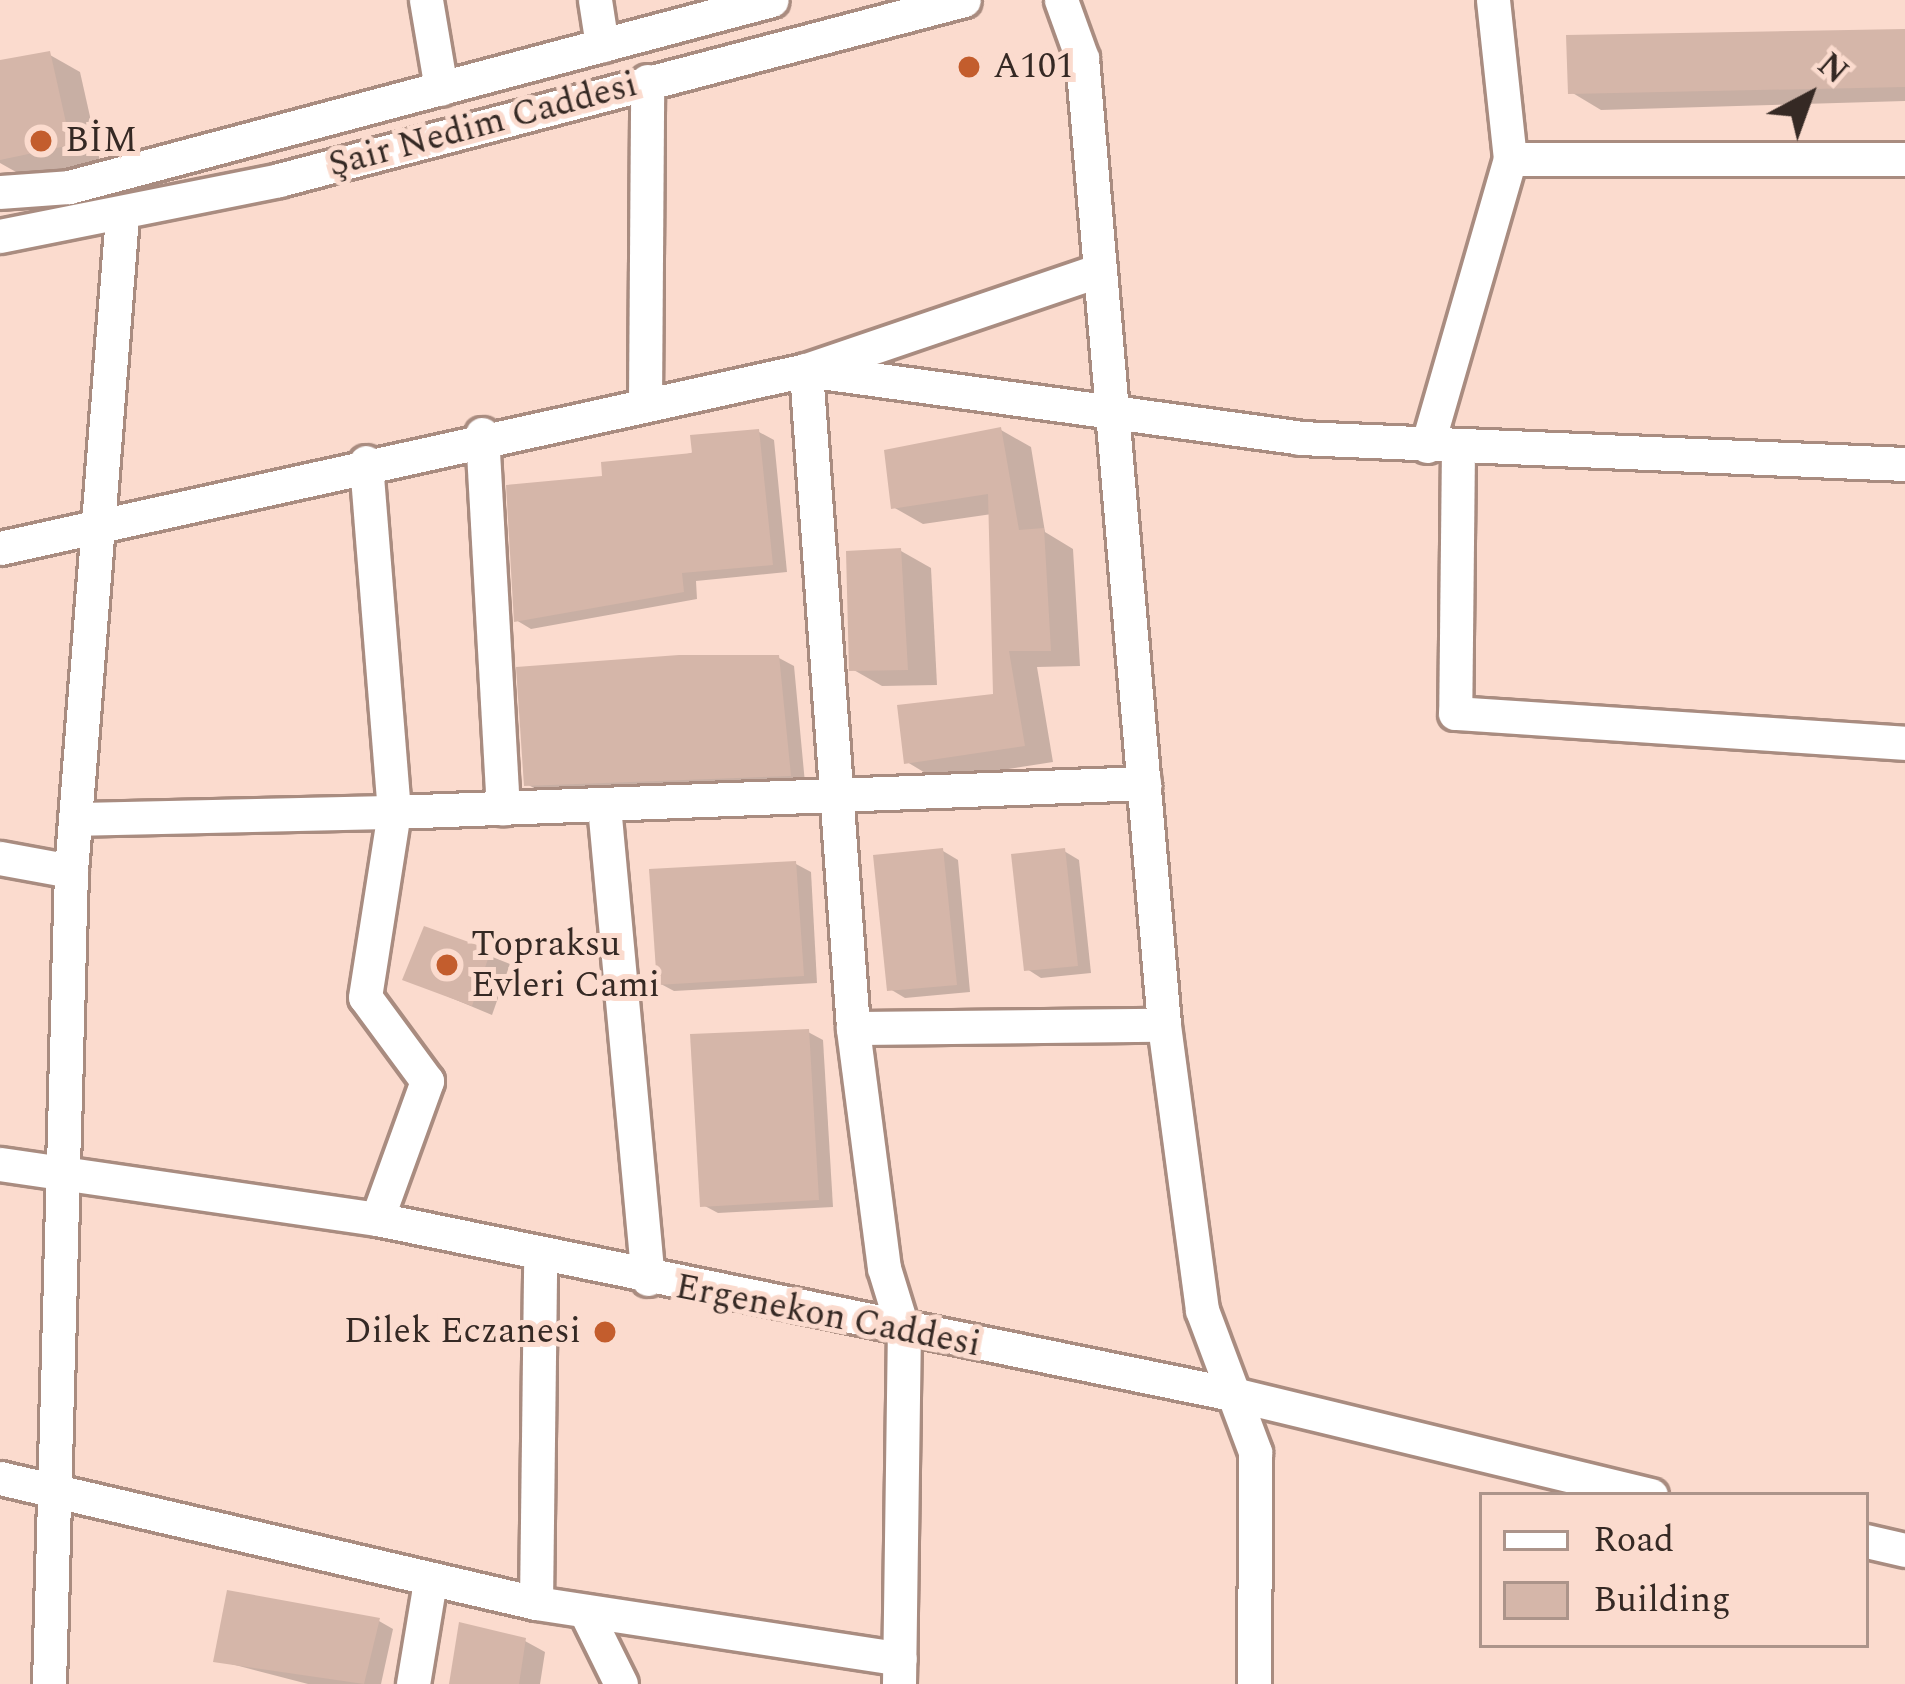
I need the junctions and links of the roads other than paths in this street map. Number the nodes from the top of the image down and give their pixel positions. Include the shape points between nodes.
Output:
1 (426, 0) edge
2 (595, 0) edge
3 (772, 0) edge
4 (964, 0) edge
5 (1061, 0) edge
6 (1493, 0) edge
7 (602, 45) junction
8 (647, 81) junction
9 (441, 88) junction
10 (1510, 159) junction
11 (1905, 159) edge
12 (0, 192) edge
13 (122, 215) junction
14 (0, 236) edge
15 (1100, 270) junction
16 (806, 370) junction
17 (645, 402) junction
18 (1111, 408) junction
19 (482, 434) junction
20 (1443, 446) junction
21 (367, 462) junction
22 (1905, 464) edge
23 (106, 516) junction
24 (0, 548) edge
25 (1905, 743) edge
26 (1144, 783) junction
27 (837, 801) junction
28 (604, 806) junction
29 (503, 808) junction
30 (394, 812) junction
31 (76, 819) junction
32 (0, 857) edge
33 (71, 871) junction
34 (1165, 1025) junction
35 (853, 1028) junction
36 (0, 1164) edge
37 (62, 1174) junction
38 (377, 1220) junction
39 (540, 1256) junction
40 (649, 1279) junction
41 (904, 1333) junction
42 (1238, 1395) junction
43 (0, 1478) edge
44 (49, 1488) junction
45 (1639, 1492) edge
46 (1869, 1542) edge
47 (1905, 1550) edge
48 (430, 1581) junction
49 (536, 1603) junction
50 (585, 1611) junction
51 (899, 1671) edge
52 (49, 1684) edge
53 (413, 1684) edge
54 (621, 1684) edge
55 (1253, 1684) edge

1 - 9 street
2 - 7 street
3 - 7 street
4 - 8 street, Şair Nedim Caddesi
5 - 15 street via 1082,58
6 - 10 street
7 - 9 street
8 - 13 street, Şair Nedim Caddesi
8 - 17 street
9 - 12 street via 69,188
10 - 11 street
10 - 20 street
13 - 14 street, Şair Nedim Caddesi
13 - 23 street
15 - 16 street
15 - 18 street
16 - 17 street
16 - 18 street
16 - 27 street
17 - 19 street
18 - 20 street
18 - 26 street
19 - 21 street
19 - 29 street
20 - 22 street
20 - 25 street via 1455,712
21 - 23 street
21 - 30 street
23 - 24 street
23 - 31 street
26 - 27 street
26 - 34 street
27 - 28 street
27 - 35 street
28 - 29 street
28 - 40 street
29 - 30 street
30 - 31 street
30 - 38 street via 365,997 427,1081
31 - 33 street
32 - 33 street
33 - 37 street
34 - 35 street
34 - 42 street via 1202,1310
35 - 41 street via 884,1268
36 - 37 street, Ergenekon Caddesi
37 - 38 street, Ergenekon Caddesi
37 - 44 street
38 - 39 street, Ergenekon Caddesi
39 - 40 street, Ergenekon Caddesi
39 - 49 street
40 - 41 street, Ergenekon Caddesi
41 - 42 street, Ergenekon Caddesi
41 - 51 street
42 - 45 street, Ergenekon Caddesi
42 - 55 street via 1256,1452
43 - 44 street
44 - 48 street
44 - 52 street
46 - 47 street
48 - 49 street
48 - 53 street
49 - 50 street
50 - 51 street
50 - 54 street

